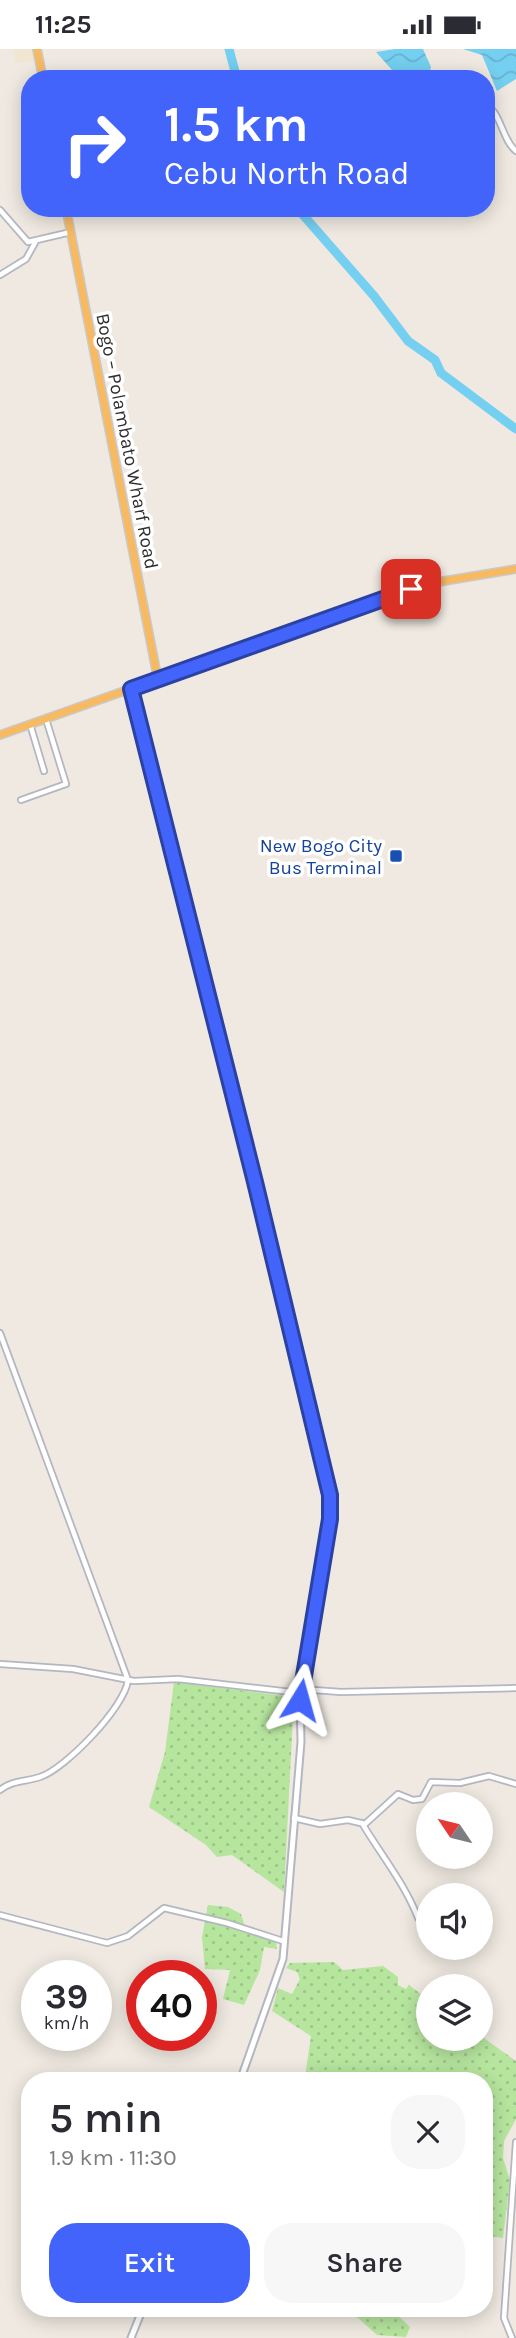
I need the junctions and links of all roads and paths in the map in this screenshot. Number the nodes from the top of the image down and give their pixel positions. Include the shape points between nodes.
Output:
1 (37, 49) edge
2 (41, 70) edge
3 (495, 115) edge
4 (516, 151) edge
5 (0, 210) edge
6 (68, 217) edge
7 (71, 232) junction
8 (36, 241) junction
9 (0, 275) edge
10 (516, 569) edge
11 (158, 680) junction
12 (131, 689) junction
13 (46, 719) junction
14 (30, 724) junction
15 (0, 735) edge
16 (44, 771) dead end
17 (21, 800) dead end
18 (0, 1333) edge
19 (0, 1664) edge
20 (128, 1679) junction
21 (516, 1688) edge
22 (300, 1691) junction
23 (516, 1784) edge
24 (0, 1790) edge
25 (294, 1818) junction
26 (360, 1820) junction
27 (416, 1913) edge
28 (0, 1915) edge
29 (283, 1941) junction
30 (243, 2072) edge
31 (516, 2142) edge
32 (139, 2317) edge
33 (131, 2338) edge
34 (512, 2338) edge

1 - 2 highway
3 - 4 street
5 - 8 street via 28,242
6 - 7 highway, Bogo – Polambato Wharf Road
7 - 8 street
7 - 11 highway, Bogo – Polambato Wharf Road
8 - 9 street via 26,259
10 - 11 highway via 426,584
11 - 12 highway
12 - 13 highway
12 - 22 street via 330,1495 330,1519
13 - 14 highway
13 - 17 street via 66,784
14 - 15 highway
14 - 16 street
18 - 20 street
19 - 20 street via 73,1669
20 - 22 street
20 - 24 street via 108,1721 76,1749 43,1777 10,1783
21 - 22 street
22 - 25 street
23 - 26 street via 489,1776 460,1783 431,1782 422,1800 398,1794 365,1824
25 - 26 street via 320,1824
25 - 29 street
26 - 27 street
28 - 29 street via 107,1943 128,1936 164,1908
29 - 30 street via 280,1975
31 - 34 street via 504,2318
32 - 33 street

